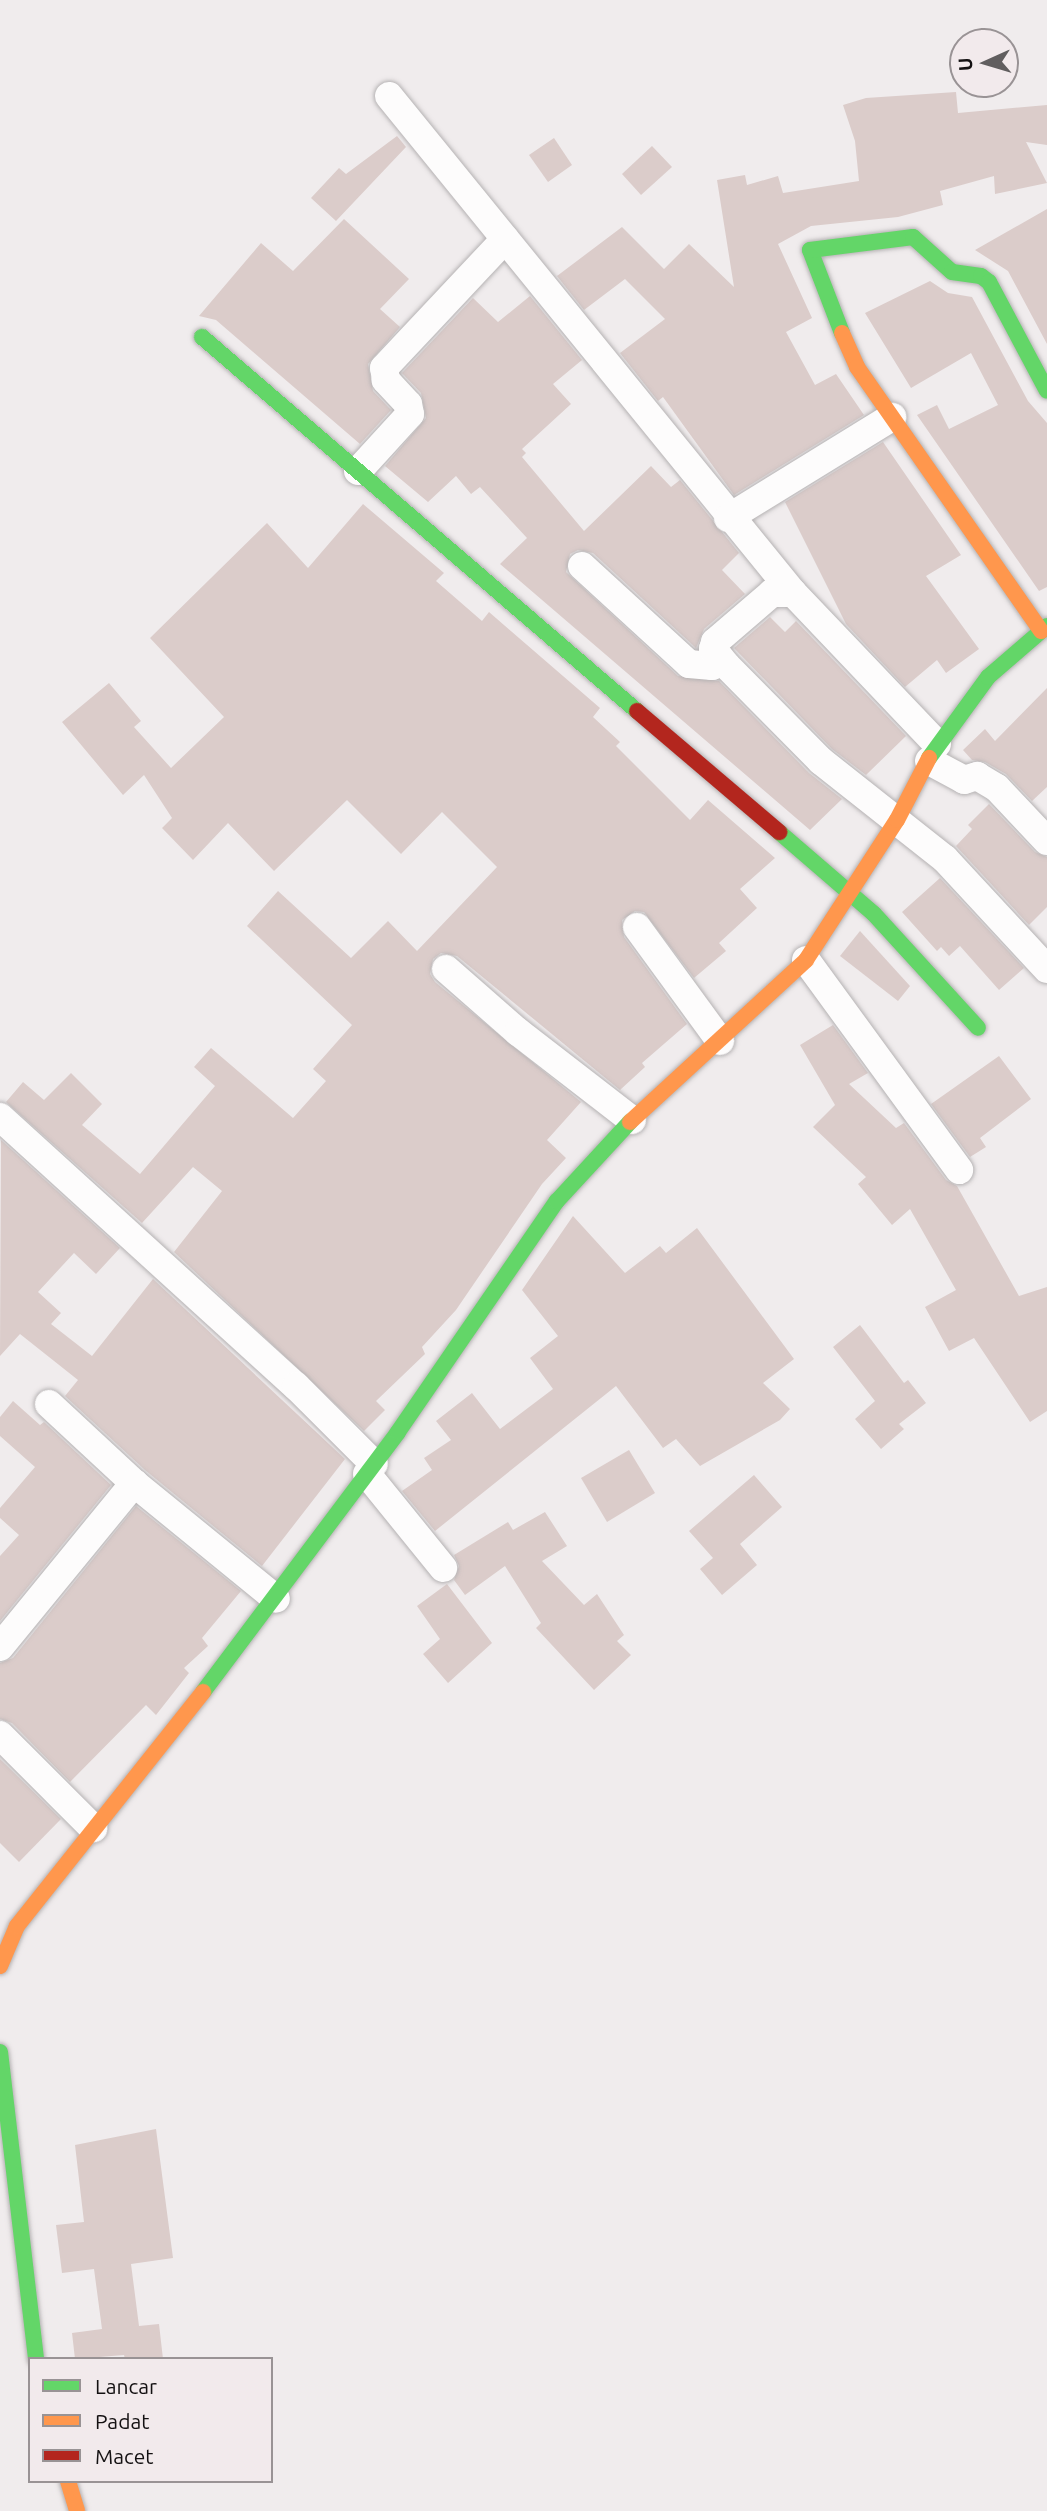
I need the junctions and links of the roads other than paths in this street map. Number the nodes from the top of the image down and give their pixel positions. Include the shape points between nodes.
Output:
1 (389, 96) dead end
2 (505, 239) junction
3 (202, 337) dead end
4 (1047, 391) edge
5 (892, 417) junction
6 (358, 471) junction
7 (728, 517) junction
8 (582, 566) dead end
9 (793, 593) junction
10 (1044, 628) edge
11 (720, 658) junction
12 (943, 763) junction
13 (906, 826) junction
14 (1047, 841) edge
15 (860, 903) junction
16 (637, 927) dead end
17 (811, 966) junction
18 (446, 969) dead end
19 (1047, 969) edge
20 (978, 1027) dead end
21 (720, 1041) junction
22 (0, 1117) edge
23 (632, 1120) junction
24 (959, 1170) dead end
25 (49, 1404) dead end
26 (372, 1473) junction
27 (134, 1483) junction
28 (443, 1568) dead end
29 (276, 1599) junction
30 (0, 1647) edge
31 (0, 1735) edge
32 (93, 1828) junction
33 (0, 1966) edge
34 (0, 2052) edge
35 (36, 2357) edge
36 (69, 2483) edge
37 (77, 2511) edge

1 - 2 street
2 - 6 street via 384,368 386,380 408,404 410,414
2 - 7 street
3 - 6 street
4 - 5 street via 989,282 981,276 952,272 913,237 818,246 810,250 818,278 857,368
5 - 7 street
5 - 10 street
6 - 15 street
7 - 9 street
8 - 11 street via 689,664 712,666
9 - 11 street via 772,593 715,642 713,649
9 - 12 street
10 - 12 street via 988,677
11 - 13 street via 821,761
12 - 13 street
12 - 14 street via 997,788
13 - 15 street
13 - 19 street via 944,859
15 - 17 street
15 - 20 street
16 - 21 street
17 - 21 street
17 - 24 street
18 - 23 street via 518,1032
21 - 23 street
22 - 26 street via 296,1386
23 - 26 street via 557,1201
25 - 27 street
26 - 28 street
26 - 29 street
27 - 29 street
27 - 30 street
29 - 32 street
31 - 32 street
32 - 33 street via 16,1926
34 - 35 street
36 - 37 street

